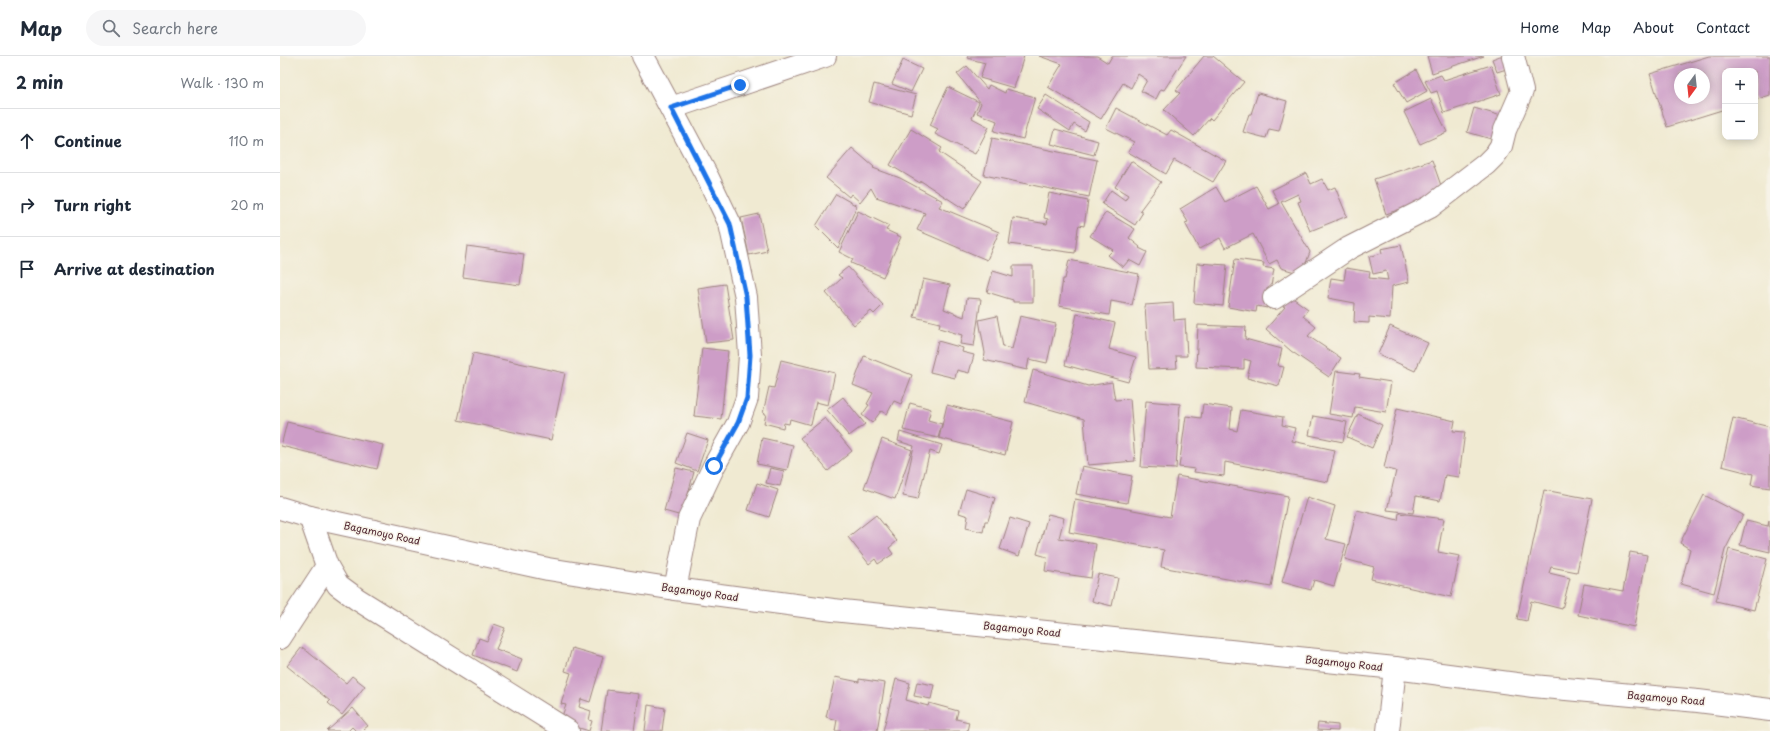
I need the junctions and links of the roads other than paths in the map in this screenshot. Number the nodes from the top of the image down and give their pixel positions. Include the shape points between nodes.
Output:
1 (643, 56) edge
2 (825, 56) edge
3 (1513, 56) edge
4 (671, 108) junction
5 (1274, 298) dead end
6 (280, 508) edge
7 (310, 517) junction
8 (327, 566) junction
9 (675, 589) junction
10 (280, 638) edge
11 (1395, 668) junction
12 (1770, 710) edge
13 (568, 731) edge
14 (1388, 731) edge

1 - 4 main road
2 - 4 main road
3 - 5 main road via 1522,92 1495,155 1430,207 1349,248
4 - 9 main road via 730,224 746,297 750,355 747,398 738,423 688,519
6 - 7 main road, Bagamoyo Road
7 - 8 main road
7 - 9 main road, Bagamoyo Road via 548,568
8 - 10 main road
8 - 13 main road via 338,584 357,599
9 - 11 main road, Bagamoyo Road via 833,610
11 - 12 main road, Bagamoyo Road via 1533,686
11 - 14 main road

